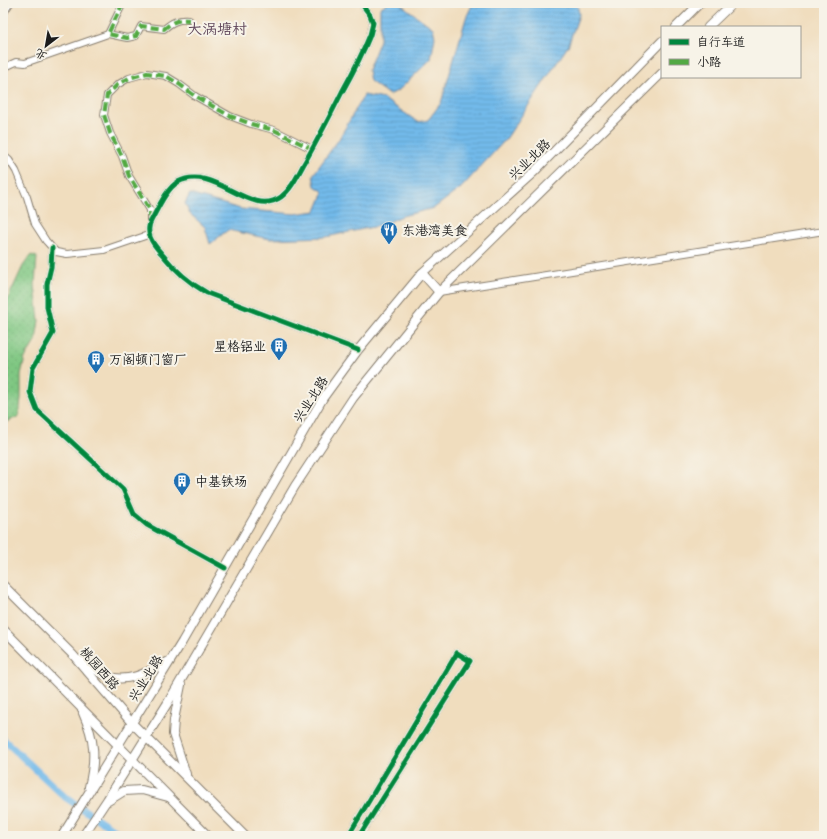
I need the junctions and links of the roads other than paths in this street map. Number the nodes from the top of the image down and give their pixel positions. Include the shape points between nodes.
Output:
1 (10, 3) edge
2 (123, 3) edge
3 (361, 3) edge
4 (700, 3) edge
5 (733, 3) edge
6 (3, 14) edge
7 (189, 20) dead end
8 (677, 26) edge
9 (709, 26) edge
10 (108, 34) junction
11 (661, 42) edge
12 (3, 68) edge
13 (661, 74) edge
14 (312, 149) junction
15 (3, 155) edge
16 (150, 222) junction
17 (824, 231) edge
18 (148, 235) junction
19 (52, 248) junction
20 (422, 273) junction
21 (439, 292) junction
22 (358, 350) junction
23 (224, 568) junction
24 (3, 585) edge
25 (3, 629) edge
26 (73, 656) junction
27 (170, 661) junction
28 (184, 675) junction
29 (81, 708) junction
30 (131, 722) junction
31 (147, 737) junction
32 (118, 745) junction
33 (132, 760) junction
34 (187, 777) junction
35 (88, 794) junction
36 (170, 798) junction
37 (106, 803) junction
38 (85, 832) edge
39 (62, 836) edge
40 (208, 836) edge
41 (245, 836) edge
42 (348, 836) edge
43 (359, 836) edge

1 - 6 street
2 - 10 street
3 - 14 street via 373,23 370,35
4 - 8 main road
5 - 9 main road
7 - 10 street via 172,22 164,29 141,26 136,36 127,38
10 - 12 street via 25,63 16,62
11 - 20 main road, 兴业北路 via 534,172
13 - 21 main road
14 - 16 street via 288,192 279,198 267,202 252,200 206,178 189,179 178,182 166,194
14 - 16 street via 274,130 230,116 166,76 147,73 129,78 117,85 107,96 104,115 129,176 150,210
15 - 19 street via 16,171 35,224
16 - 18 street
17 - 21 street
18 - 19 street via 104,250 67,254 56,252
18 - 22 street via 167,261 193,285 207,293
19 - 23 street via 47,307 53,333 32,368 30,392 37,410 123,489 134,514 148,525
20 - 21 main road
20 - 22 main road, 兴业北路
21 - 28 main road via 352,398 295,486
22 - 23 main road, 兴业北路 via 323,398
23 - 27 main road, 兴业北路
24 - 26 main road, 桃园西路
25 - 29 main road
26 - 27 main road via 104,675 114,678 131,678
26 - 30 main road, 桃园西路
27 - 30 main road, 兴业北路
28 - 31 main road
28 - 34 main road via 176,704 173,734
29 - 32 main road
29 - 35 main road via 93,748 93,772
30 - 31 main road, 桃园西路
30 - 32 main road, 兴业北路
31 - 33 main road
31 - 34 main road, 桃园西路
32 - 33 main road
32 - 35 main road, 兴业北路
33 - 36 main road
33 - 37 main road
34 - 41 main road, 桃园西路
35 - 39 main road, 兴业北路
36 - 37 main road via 142,790 124,791
36 - 40 main road
37 - 38 main road
42 - 43 street via 457,653 470,661

